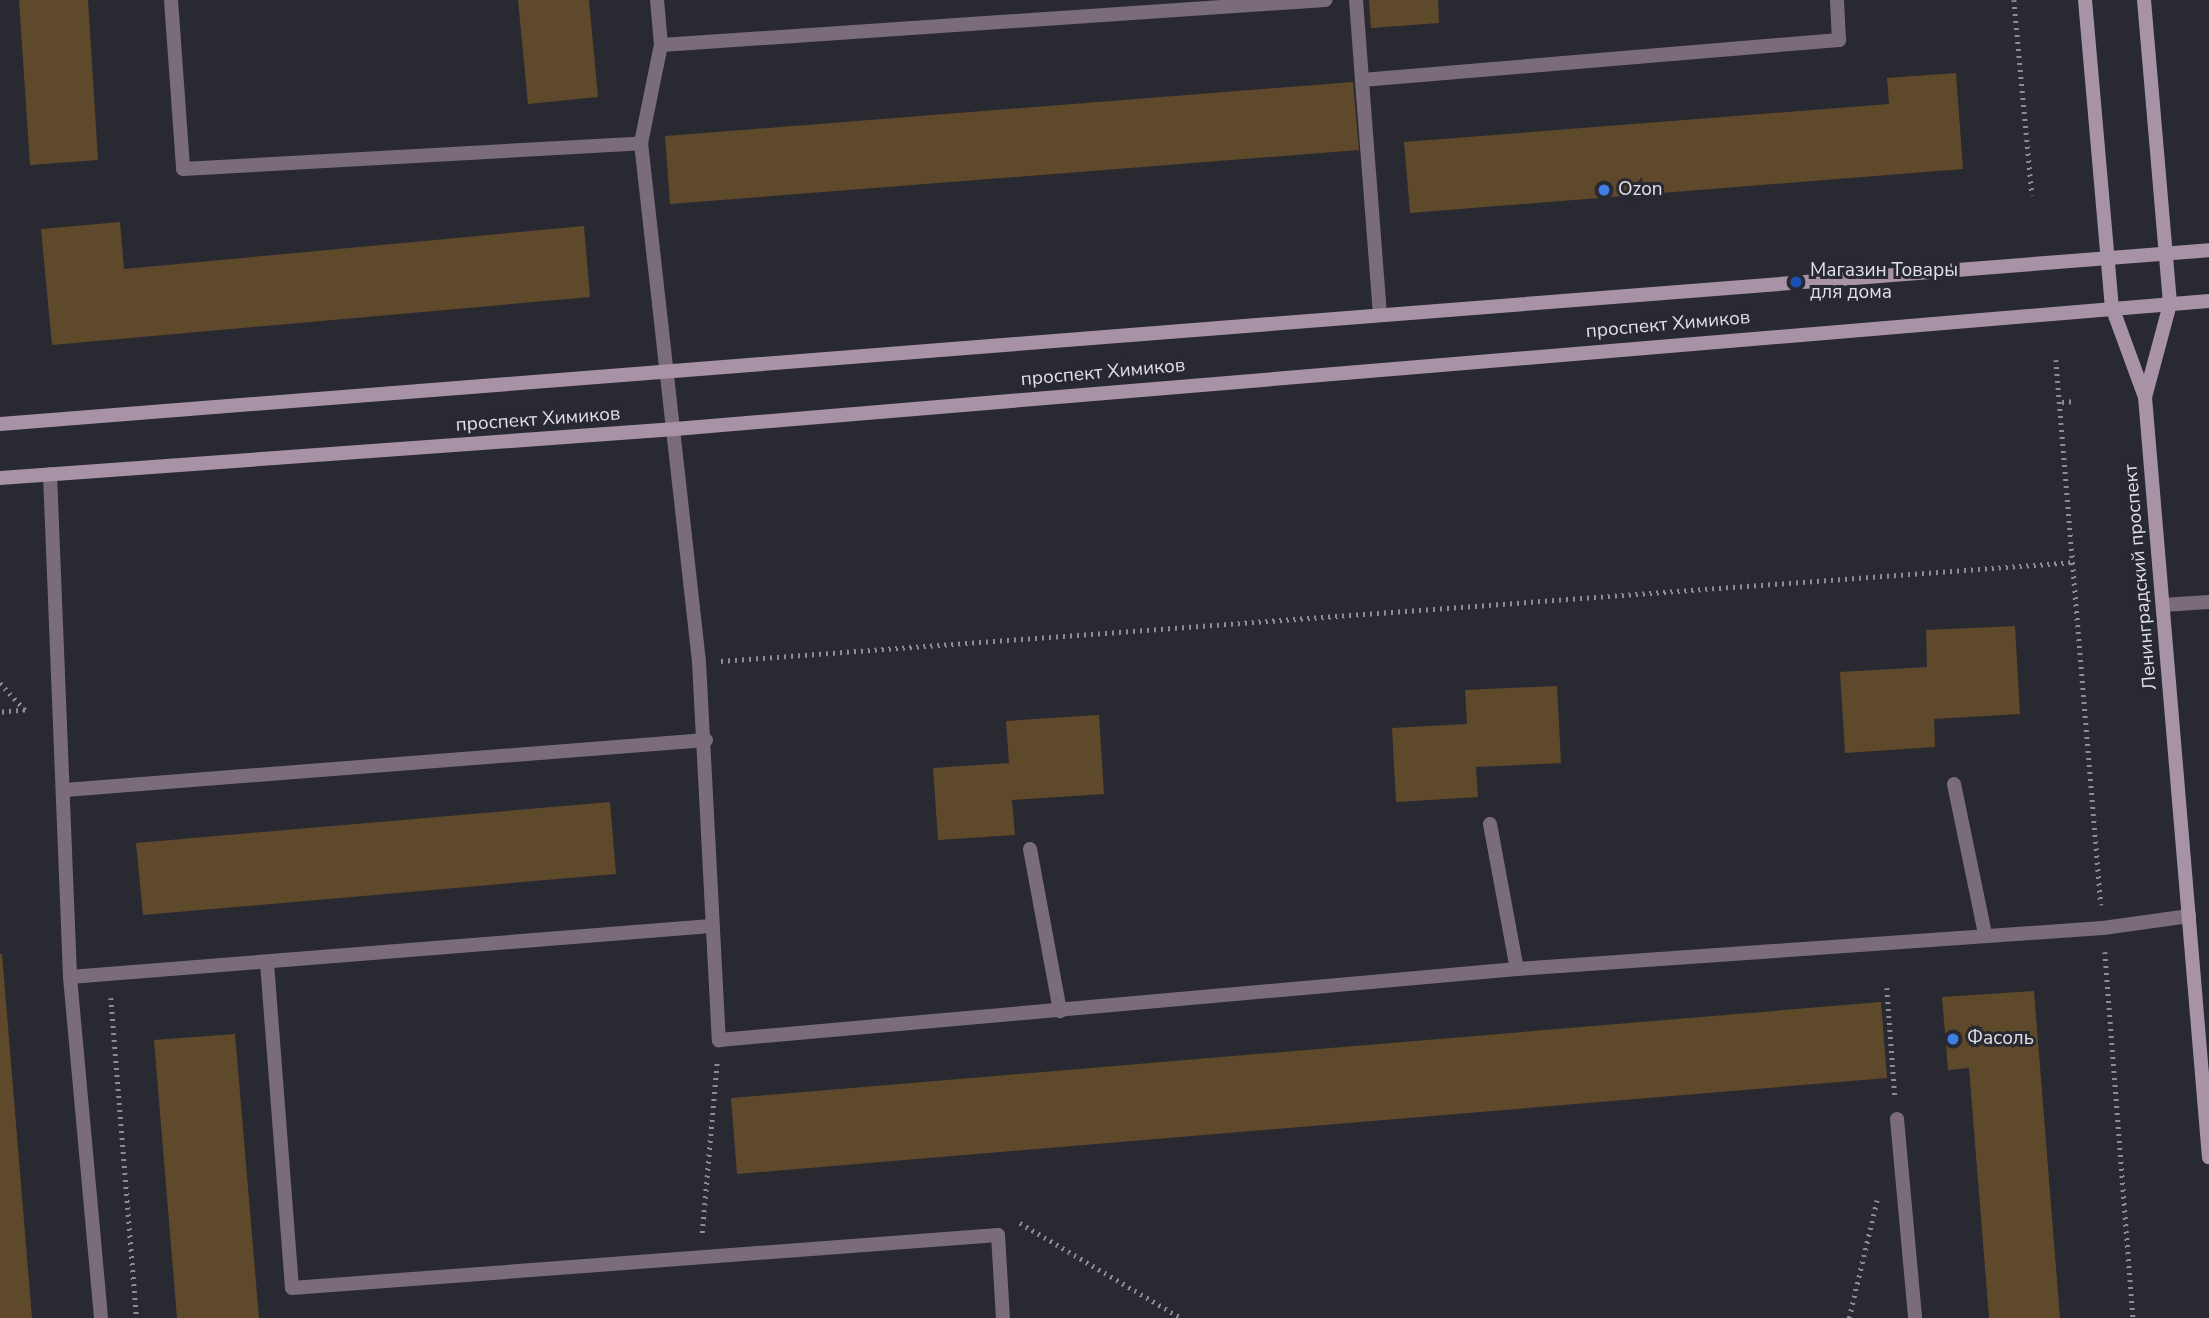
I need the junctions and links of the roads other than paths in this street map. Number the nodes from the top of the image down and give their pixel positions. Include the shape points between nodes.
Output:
1 (171, 0) edge
2 (657, 0) edge
3 (1325, 0) edge
4 (1356, 0) edge
5 (1836, 0) edge
6 (2085, 0) edge
7 (2144, 0) edge
8 (661, 45) junction
9 (1362, 80) junction
10 (641, 143) junction
11 (2209, 250) edge
12 (2165, 253) junction
13 (2106, 257) junction
14 (2209, 301) edge
15 (2170, 304) junction
16 (2112, 307) junction
17 (1380, 315) junction
18 (670, 373) junction
19 (2145, 397) junction
20 (0, 425) edge
21 (675, 429) junction
22 (50, 474) junction
23 (0, 478) edge
24 (2209, 602) edge
25 (2163, 605) junction
26 (706, 740) junction
27 (1954, 784) dead end
28 (65, 790) junction
29 (1490, 824) dead end
30 (1030, 849) dead end
31 (2189, 916) junction
32 (711, 926) junction
33 (1985, 934) junction
34 (267, 963) junction
35 (1517, 969) junction
36 (70, 977) junction
37 (1060, 1012) junction
38 (2206, 1088) edge
39 (1897, 1119) dead end
40 (2209, 1157) edge
41 (101, 1318) edge
42 (1003, 1318) edge
43 (1915, 1318) edge

1 - 10 lane via 183,169
2 - 8 lane
3 - 8 lane
4 - 9 lane
5 - 9 lane via 1839,40
6 - 13 main road, Ленинградский проспект
7 - 12 main road
8 - 10 lane
9 - 17 lane
10 - 18 lane
11 - 12 main road, проспект Химиков
12 - 13 main road, проспект Химиков
12 - 15 main road
13 - 16 main road, Ленинградский проспект
13 - 17 main road, проспект Химиков
14 - 15 main road, проспект Химиков
15 - 16 main road, проспект Химиков
15 - 19 main road
16 - 19 main road, Ленинградский проспект
16 - 21 main road, проспект Химиков
17 - 18 main road, проспект Химиков
18 - 20 main road, проспект Химиков
18 - 21 lane
19 - 25 main road, Ленинградский проспект
21 - 22 main road, проспект Химиков
21 - 26 lane
22 - 23 main road, проспект Химиков
22 - 28 lane
24 - 25 lane
25 - 31 main road, Ленинградский проспект
26 - 28 lane
26 - 32 lane
27 - 33 lane
28 - 36 lane
29 - 35 lane
30 - 37 lane
31 - 33 lane via 2103,928
31 - 38 main road, Ленинградский проспект
32 - 34 lane
32 - 37 lane via 719,1040
33 - 35 lane
34 - 36 lane
34 - 42 lane via 292,1288 998,1235
35 - 37 lane
36 - 41 lane
38 - 40 main road, Ленинградский проспект
39 - 43 lane

